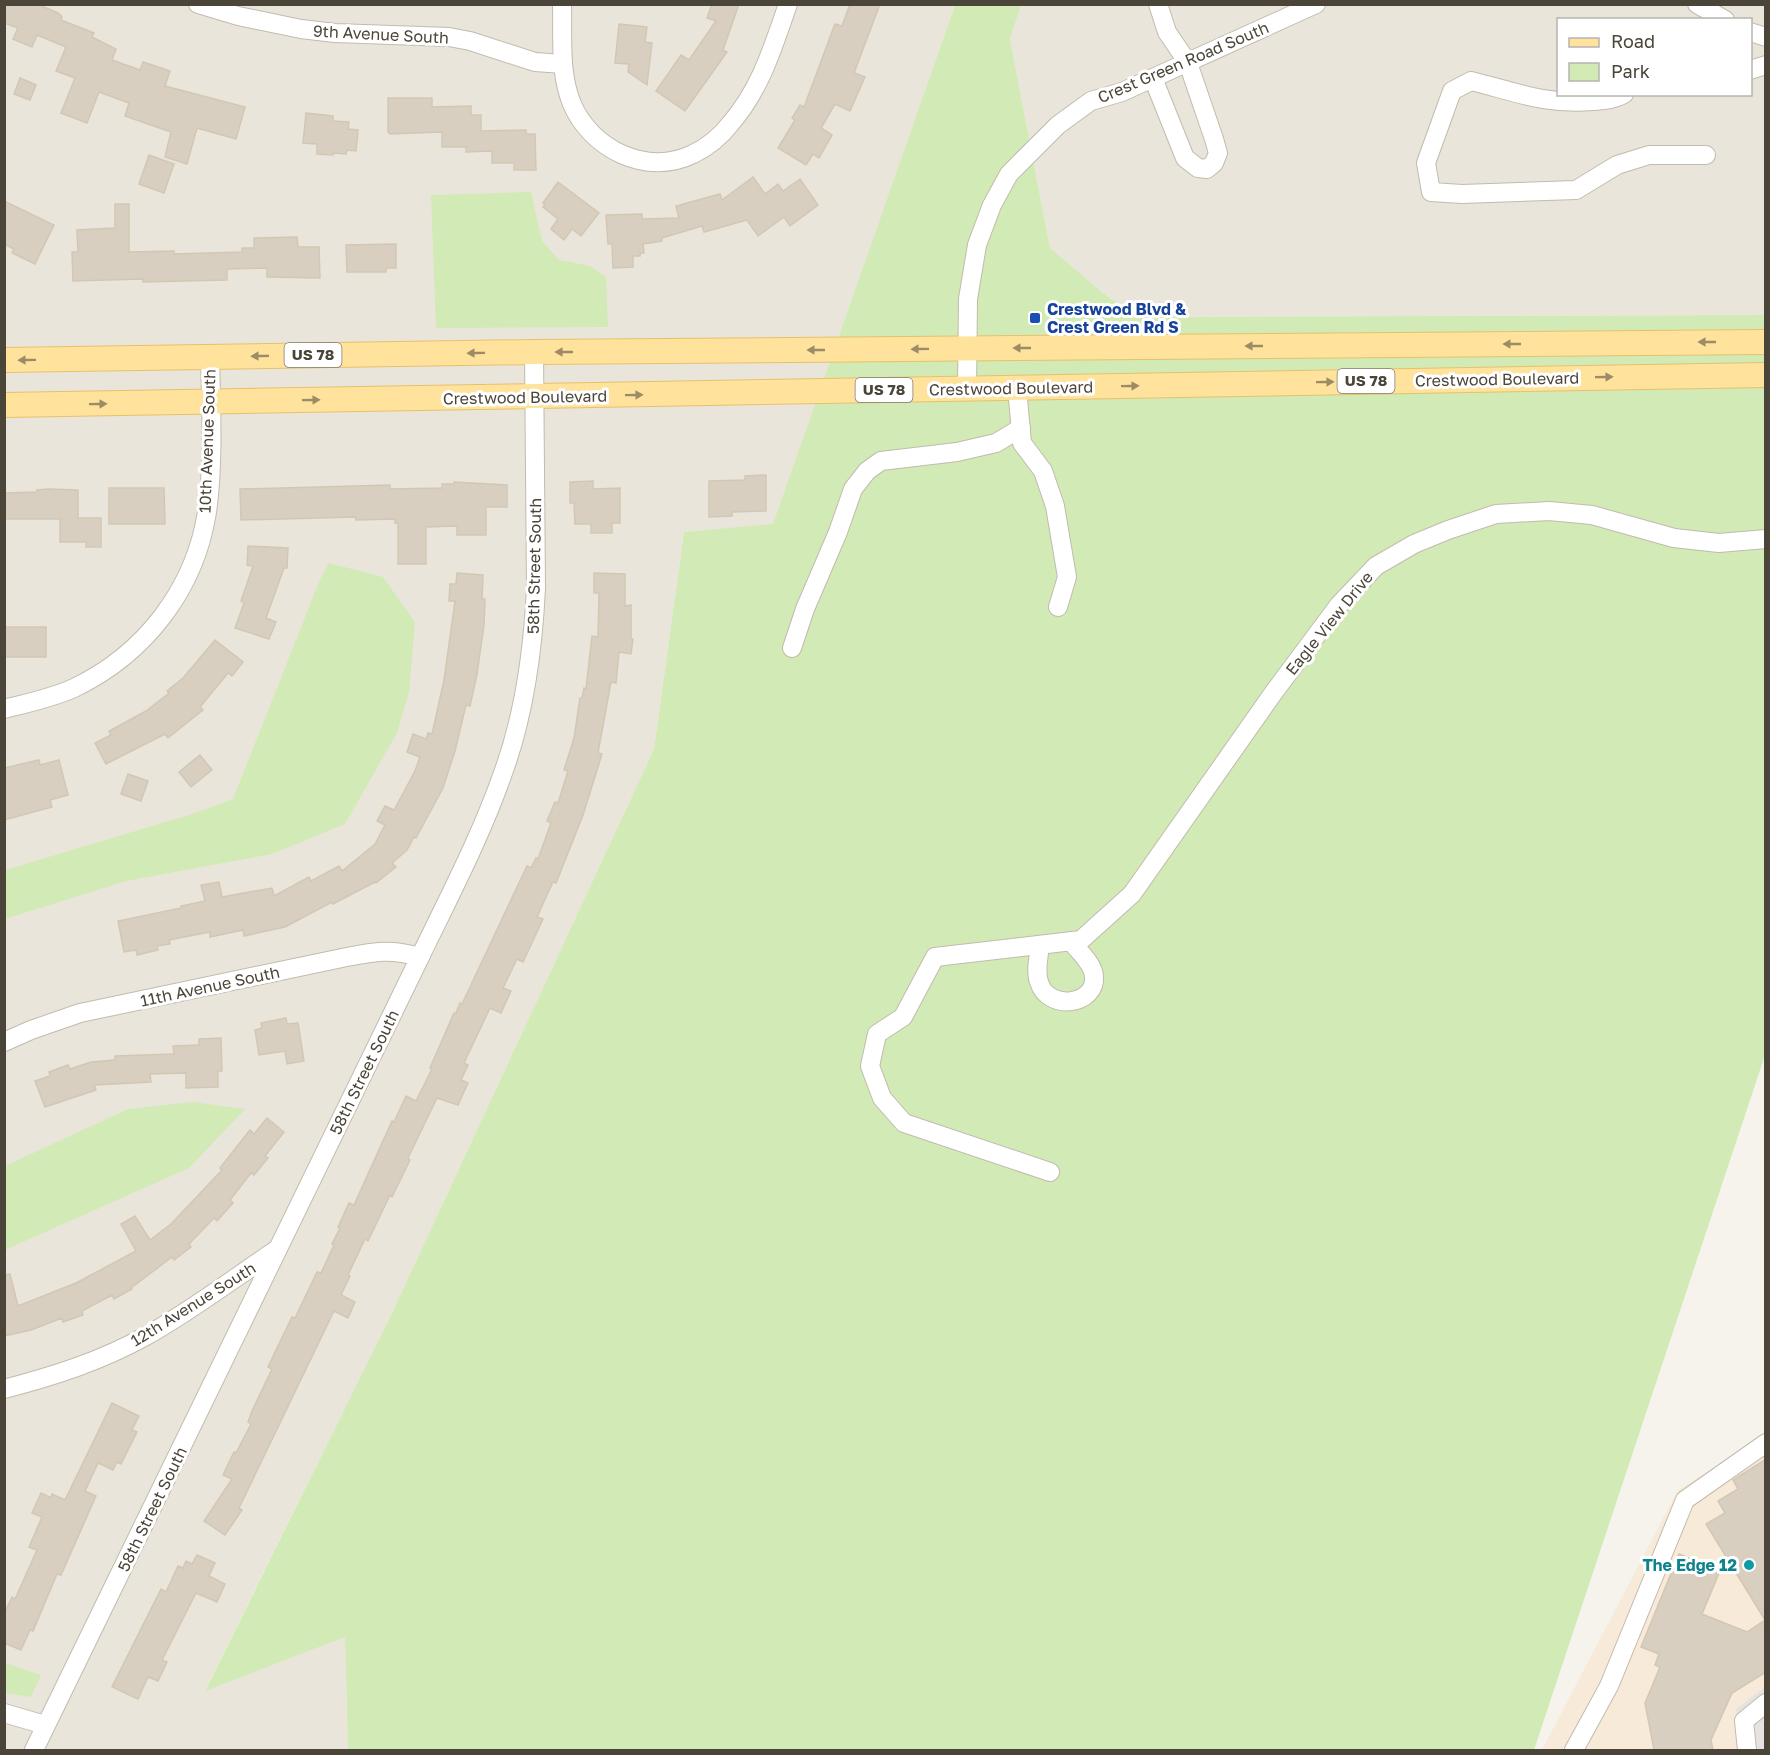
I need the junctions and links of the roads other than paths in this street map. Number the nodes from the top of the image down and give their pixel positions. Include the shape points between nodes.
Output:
1 (198, 4) edge
2 (562, 4) edge
3 (788, 4) edge
4 (1158, 4) edge
5 (1316, 4) edge
6 (1697, 4) edge
7 (1719, 13) edge
8 (1188, 63) junction
9 (564, 64) junction
10 (1153, 78) junction
11 (1621, 96) edge
12 (1706, 155) dead end
13 (1766, 342) edge
14 (966, 348) junction
15 (534, 352) junction
16 (210, 356) junction
17 (4, 360) edge
18 (1766, 375) edge
19 (967, 388) junction
20 (1017, 388) junction
21 (534, 397) junction
22 (211, 402) junction
23 (4, 405) edge
24 (1021, 428) junction
25 (1766, 539) edge
26 (1058, 607) dead end
27 (792, 648) dead end
28 (4, 709) edge
29 (1071, 941) junction
30 (1040, 945) junction
31 (420, 957) junction
32 (4, 1042) edge
33 (1050, 1172) dead end
34 (278, 1249) junction
35 (4, 1389) edge
36 (1766, 1443) edge
37 (1766, 1703) edge
38 (4, 1713) edge
39 (45, 1725) junction
40 (34, 1750) edge
41 (1574, 1750) edge
42 (1747, 1750) edge

1 - 9 street, 9th Avenue South via 301,29 449,37 535,62
2 - 9 street
3 - 9 street via 764,70 742,110 705,148 675,160 629,158 601,143 573,106
4 - 8 street via 1167,32
5 - 8 street, Crest Green Road South
6 - 7 street
8 - 10 street, Crest Green Road South
8 - 10 street via 1218,153 1208,169 1198,168 1185,158
10 - 14 street, Crest Green Road South via 1091,101 1058,125 1009,174 977,244 968,299
11 - 12 street via 1578,103 1546,101 1471,81 1452,91 1426,163 1431,192 1576,190 1617,165 1649,155
13 -> 14 main road, US 78
14 -> 15 main road, US 78
14 - 19 street, Crest Green Road South
15 -> 16 main road, US 78
15 - 21 street, 58th Street South
16 -> 17 main road, US 78
16 - 22 street, 10th Avenue South
20 -> 18 main road, Crestwood Boulevard / US 78
19 - 20 main road, Crestwood Boulevard / US 78
21 -> 19 main road, Crestwood Boulevard / US 78
20 - 24 street
22 -> 21 main road, Crestwood Boulevard / US 78
21 - 31 street, 58th Street South via 536,588 523,703 492,802
23 -> 22 main road, Crestwood Boulevard / US 78
22 - 28 street, 10th Avenue South via 207,512 195,557 175,599 147,636 112,666 72,689
24 - 26 street via 1022,443 1043,471 1055,506 1067,577
24 - 27 street via 996,443 881,461 867,471 854,489
25 - 29 street, Eagle View Drive via 1719,543 1674,538 1592,515 1549,511 1496,514 1414,544 1376,566 1339,605 1132,894 1081,940
29 - 30 street
29 - 30 street via 1094,975 1093,987 1072,1002 1046,996 1038,976
30 - 33 street via 935,957 903,1017 877,1034 870,1066 882,1098 904,1123
31 - 32 street, 11th Avenue South via 399,951 331,960 80,1013
31 - 34 street, 58th Street South
34 - 35 street, 12th Avenue South via 130,1344 72,1370
34 - 39 street, 58th Street South
36 - 41 street via 1685,1500 1609,1686
37 - 42 street via 1744,1721
38 - 39 street
39 - 40 street, 58th Street South

